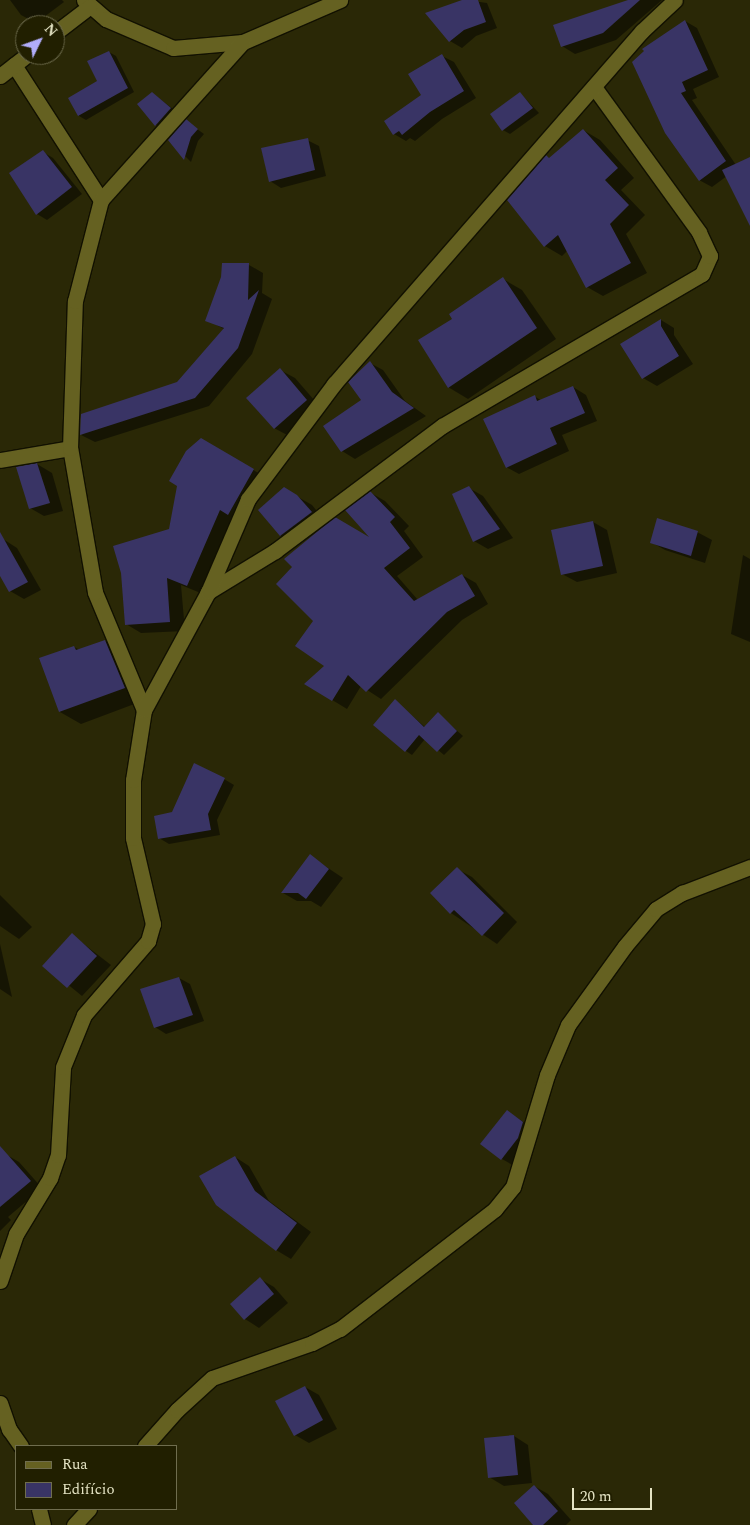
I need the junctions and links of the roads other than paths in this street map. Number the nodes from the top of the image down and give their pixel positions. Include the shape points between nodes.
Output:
1 (675, 0) edge
2 (335, 1) edge
3 (86, 3) edge
4 (65, 23) edge
5 (243, 42) junction
6 (14, 66) joint
7 (0, 76) edge
8 (594, 86) junction
9 (101, 200) junction
10 (70, 448) junction
11 (0, 460) edge
12 (208, 592) junction
13 (144, 710) junction
14 (750, 867) edge
15 (0, 1281) edge
16 (0, 1403) edge
17 (20, 1445) edge
18 (146, 1445) edge
19 (39, 1510) edge
20 (88, 1510) edge
21 (43, 1525) edge
22 (74, 1525) edge

1 - 8 street
2 - 5 street
3 - 4 street
3 - 5 street via 106,19 173,48
5 - 9 street
6 - 7 street
6 - 9 street
8 - 12 street via 334,384 248,499
8 - 12 street via 699,232 710,256 702,274 442,426 275,551
9 - 10 street via 75,301
10 - 11 street
10 - 13 street via 95,592
12 - 13 street
13 - 15 street via 133,780 133,838 153,924 148,941 84,1015 63,1067 58,1155 53,1171 39,1200 16,1234
14 - 18 street via 682,892 656,909 625,946 568,1025 547,1075 513,1187 495,1209 340,1329 312,1344 212,1378
16 - 17 street via 9,1429
19 - 21 street
20 - 22 street

